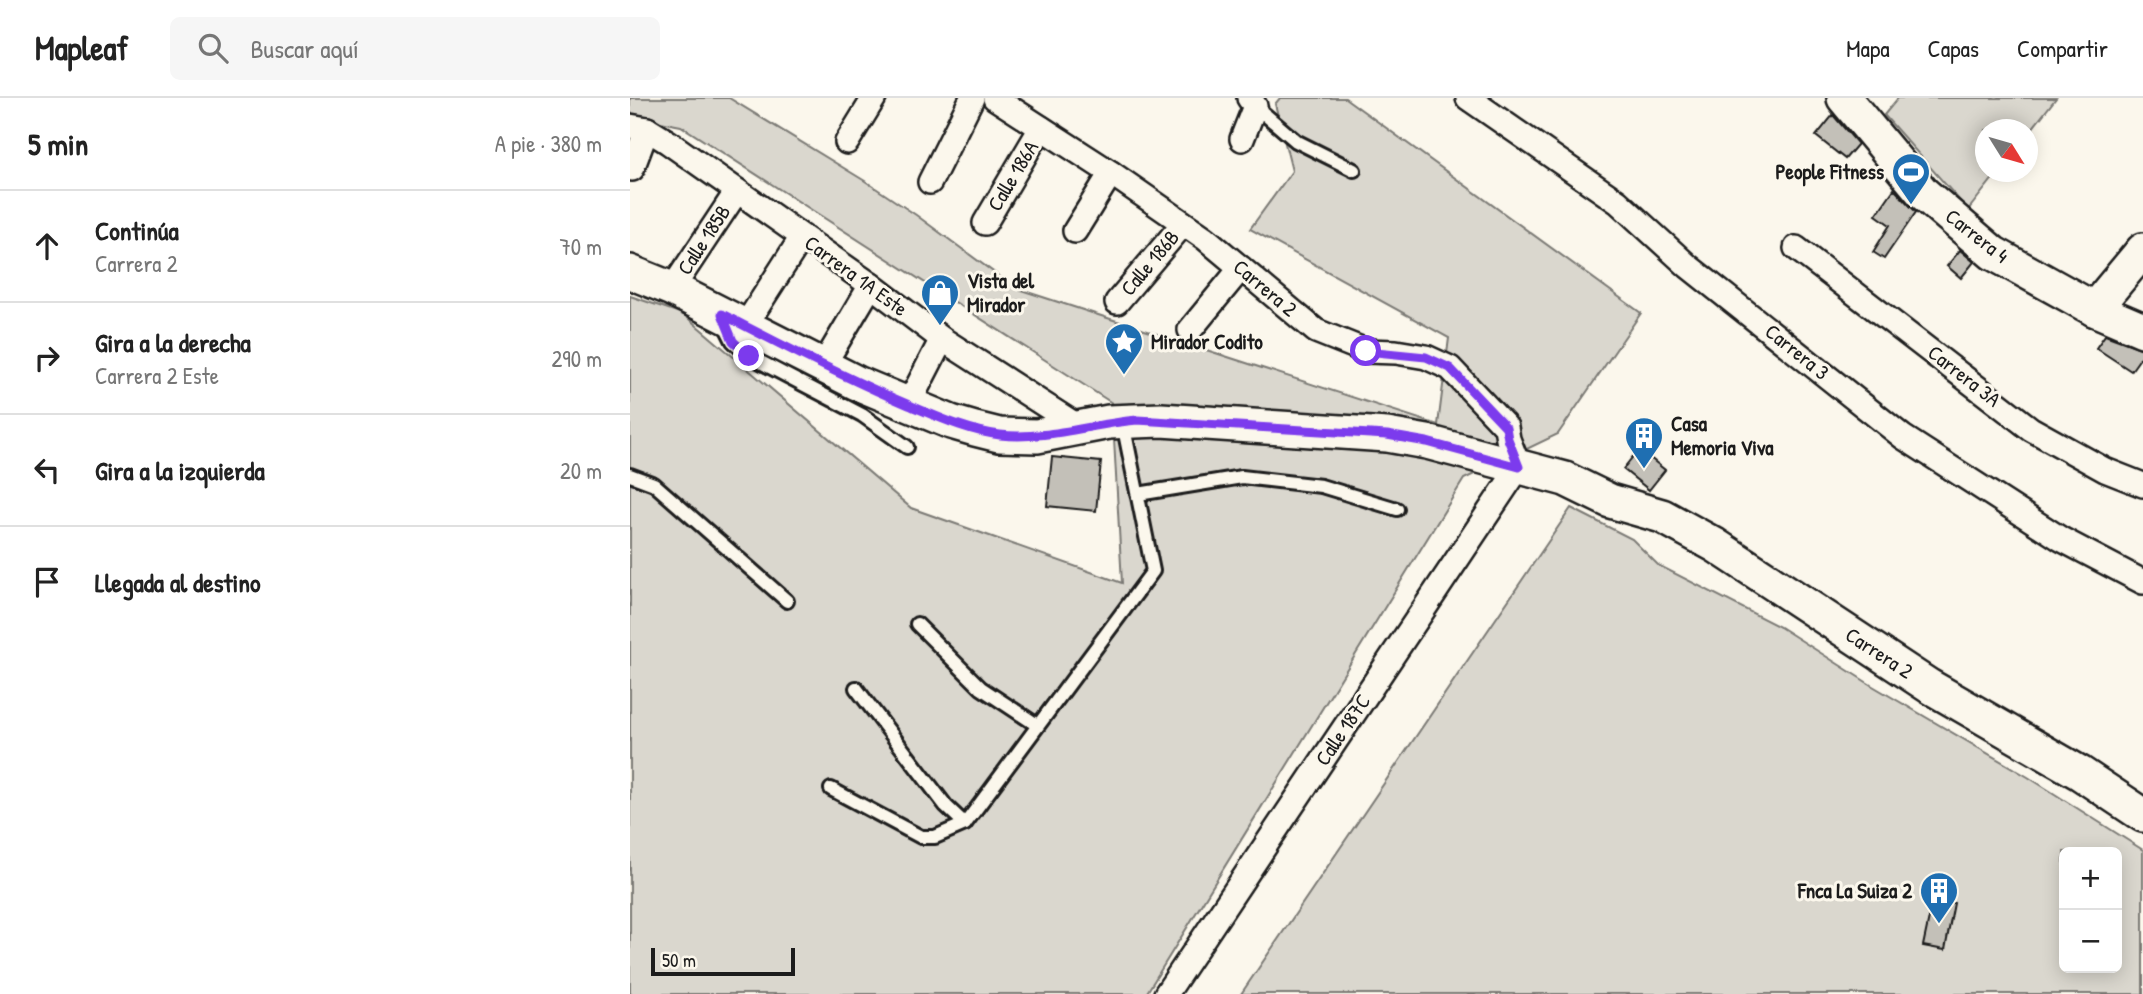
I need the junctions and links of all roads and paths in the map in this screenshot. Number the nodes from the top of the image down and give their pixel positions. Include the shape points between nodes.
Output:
1 (874, 98) edge
2 (972, 98) edge
3 (995, 98) edge
4 (1468, 98) edge
5 (1844, 98) edge
6 (1252, 102) edge
7 (638, 128) edge
8 (1041, 128) junction
9 (1242, 139) dead end
10 (847, 142) dead end
11 (632, 169) dead end
12 (1354, 170) dead end
13 (1111, 173) junction
14 (930, 182) dead end
15 (737, 191) junction
16 (985, 223) dead end
17 (1183, 224) junction
18 (1075, 231) dead end
19 (802, 237) junction
20 (1797, 248) dead end
21 (2143, 250) edge
22 (1241, 268) junction
23 (630, 272) edge
24 (871, 285) junction
25 (672, 289) junction
26 (1117, 302) dead end
27 (2094, 309) junction
28 (734, 320) junction
29 (1190, 330) dead end
30 (2143, 330) edge
31 (942, 339) junction
32 (822, 366) junction
33 (908, 405) junction
34 (1123, 421) junction
35 (1082, 429) junction
36 (907, 447) dead end
37 (1519, 467) junction
38 (630, 474) edge
39 (2143, 485) edge
40 (1138, 494) junction
41 (1397, 509) dead end
42 (2140, 574) edge
43 (787, 600) dead end
44 (917, 624) dead end
45 (856, 688) dead end
46 (1037, 725) junction
47 (831, 789) dead end
48 (2143, 815) edge
49 (965, 824) junction
50 (1166, 994) edge

1 - 10 street
2 - 14 street
3 - 8 street, Carrera 2
4 - 42 street, Carrera 3 via 1619,202 1688,266 1903,437 2061,539
5 - 27 main road, Carrera 4 via 1923,193 1993,253
6 - 9 street
6 - 12 lane via 1296,141
7 - 11 street
7 - 15 street, Carrera 1A Este via 669,142
8 - 13 street, Carrera 2
8 - 16 street, Calle 186A
13 - 17 street, Carrera 2
13 - 18 street
15 - 19 street, Carrera 1A Este
15 - 25 street, Calle 185B
17 - 22 street, Carrera 2
17 - 26 street, Calle 186B
19 - 24 street, Carrera 1A Este
19 - 28 street
20 - 39 street, Carrera 3A via 2031,429 2105,470
21 - 27 main road
22 - 29 street
22 - 37 street, Carrera 2 via 1316,331 1366,351 1426,357 1450,368 1506,427
23 - 25 main road, Carrera 2
24 - 31 street, Carrera 1A Este
24 - 32 street
25 - 28 main road, Carrera 2
27 - 30 main road, Carrera 4
28 - 32 main road, Carrera 2
28 - 36 lane via 733,341 749,356 862,415
31 - 33 street
31 - 35 street, Carrera 1A Este
32 - 33 main road, Carrera 2
33 - 35 main road, Carrera 2 via 999,435 1037,436
34 - 35 main road, Carrera 2
34 - 37 main road, Carrera 2 via 1387,435
34 - 40 lane
37 - 48 main road, Carrera 2 via 1662,516 1715,545 1929,686
37 - 50 street, Calle 187C
38 - 43 lane via 654,484
40 - 41 lane via 1242,477 1321,486
40 - 46 lane via 1153,571
44 - 46 lane via 981,688
45 - 49 lane via 946,806
46 - 49 lane
47 - 49 lane via 921,837 935,837

